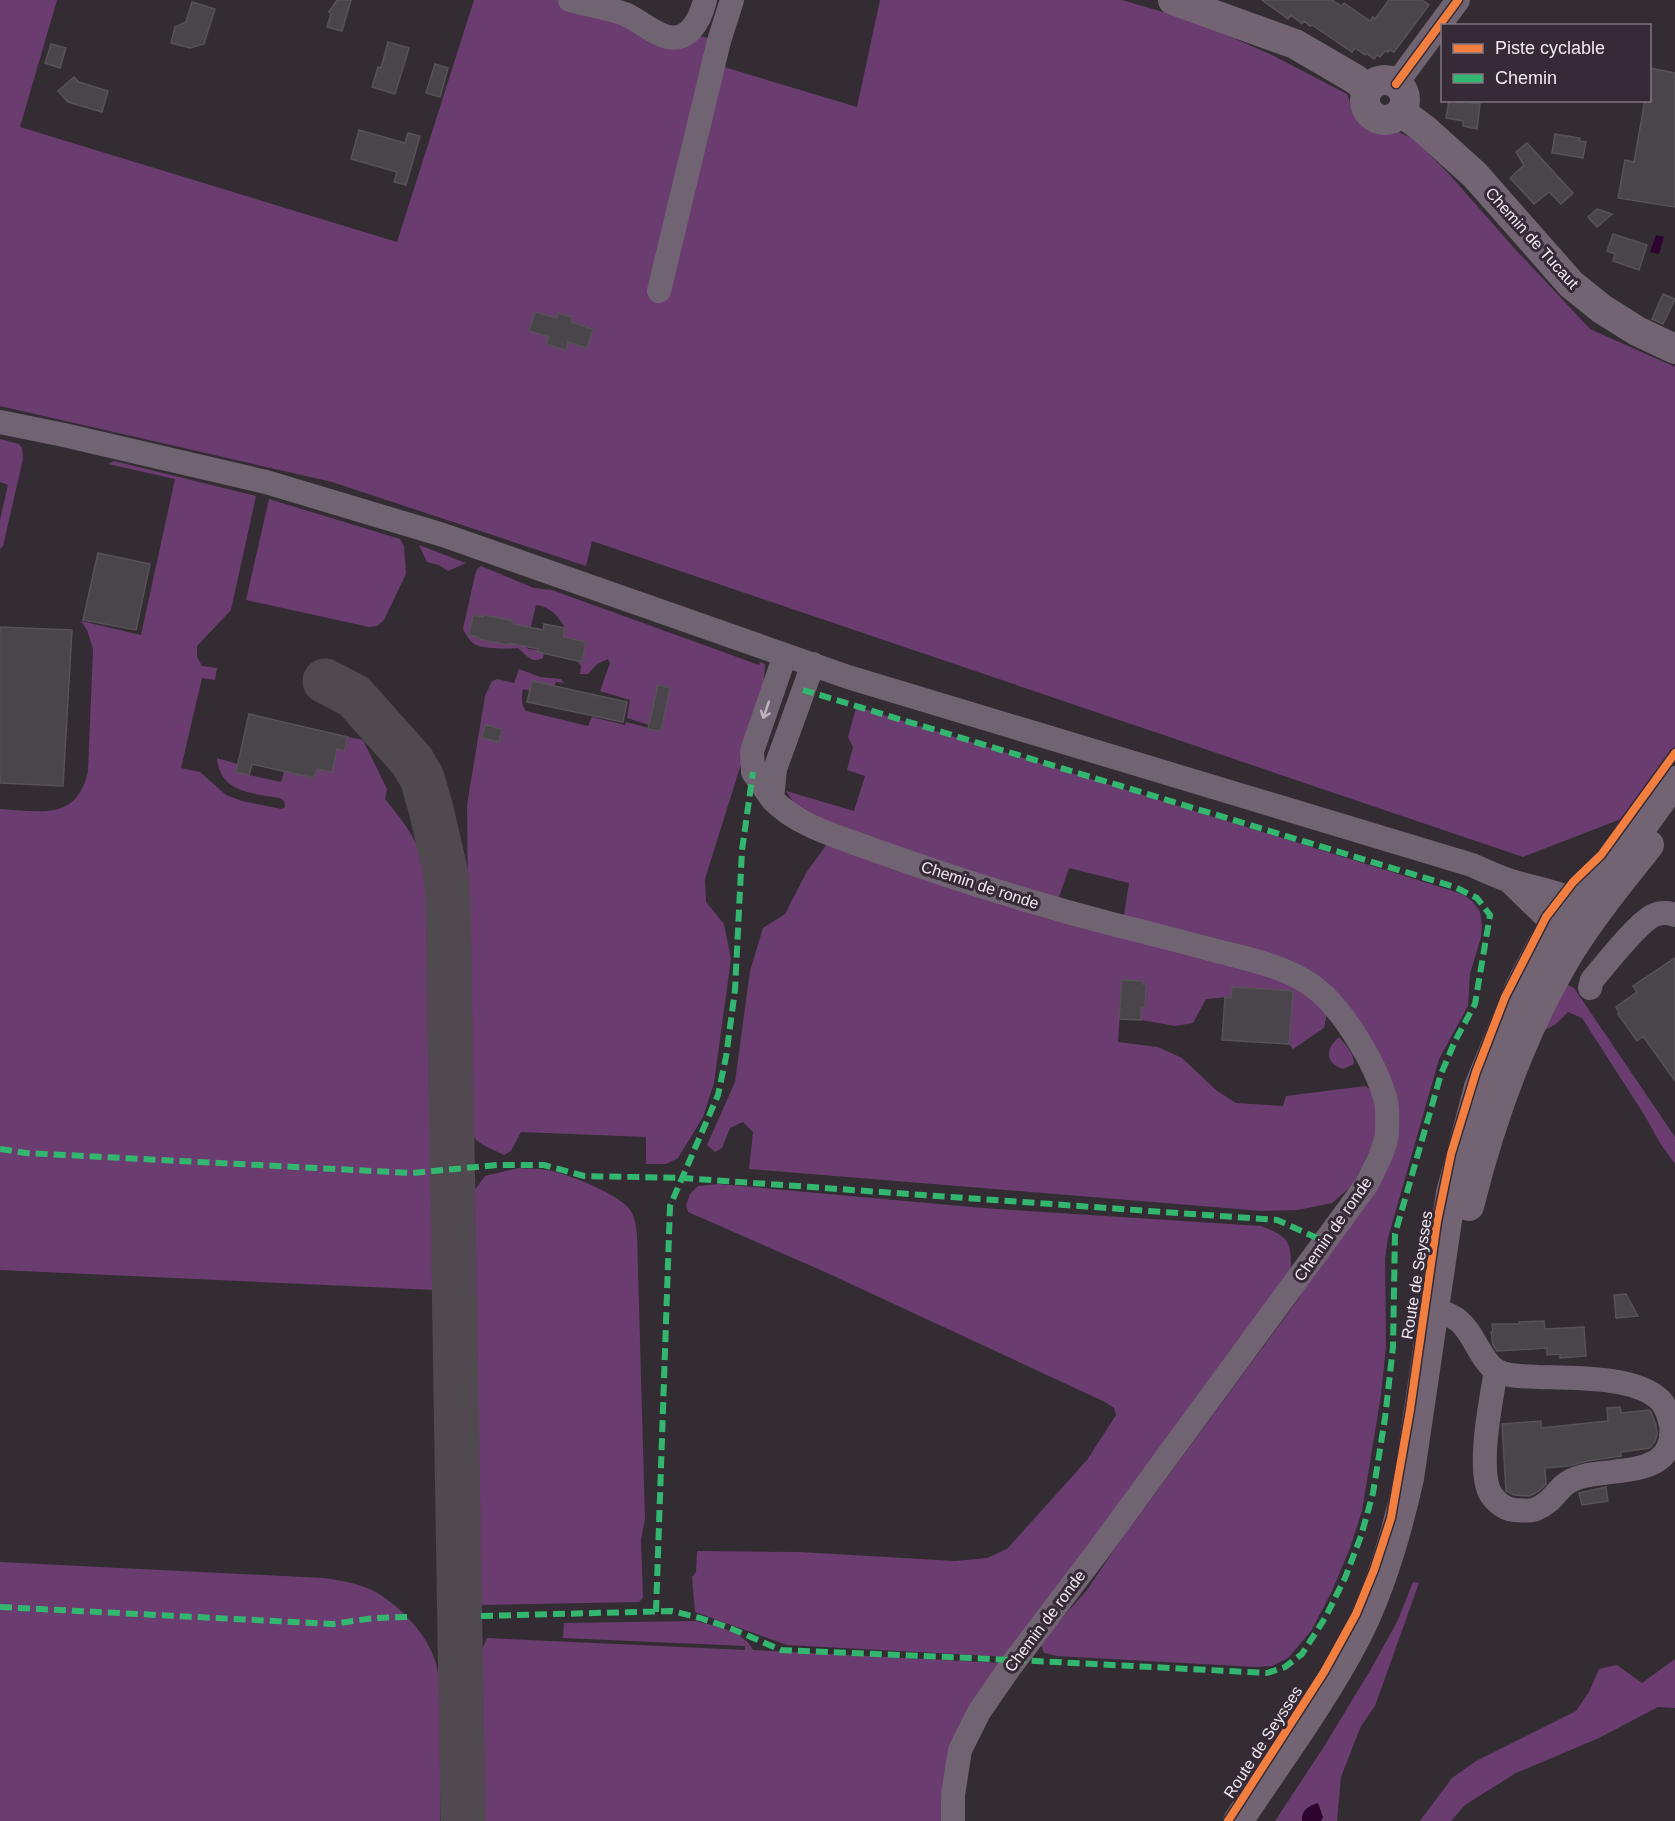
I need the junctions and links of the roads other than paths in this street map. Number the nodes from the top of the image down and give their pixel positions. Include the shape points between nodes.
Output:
1 (570, 0) edge
2 (705, 0) edge
3 (732, 0) edge
4 (1173, 0) edge
5 (1458, 0) edge
6 (1388, 95) junction
7 (659, 291) dead end
8 (1675, 349) edge
9 (0, 422) edge
10 (785, 655) junction
11 (813, 664) junction
12 (1675, 781) edge
13 (1675, 795) edge
14 (772, 799) junction
15 (1675, 812) edge
16 (1509, 880) junction
17 (1583, 906) junction
18 (1675, 915) edge
19 (1566, 930) junction
20 (1590, 988) dead end
21 (1443, 1313) junction
22 (1496, 1370) junction
23 (953, 1821) edge
24 (1238, 1821) edge
25 (1248, 1821) edge
26 (1260, 1821) edge

1 - 2 street via 626,15 663,36 675,38 694,27
3 - 7 street
4 - 6 main road, Chemin de Tucaut via 1295,44
5 - 6 street
6 - 8 main road, Chemin de Tucaut via 1475,175 1571,284 1602,309
9 - 10 street via 266,482 443,535
10 - 11 street
10 -> 14 street, Chemin de ronde via 752,751 753,772
11 - 14 street via 775,769
11 - 16 street via 1472,865
12 - 17 main road, Route de Seysses
13 - 17 street, Route de Seysses via 1649,832
14 - 23 street, Chemin de ronde via 783,811 827,833 940,873 1051,908 1252,960 1292,975 1330,1002 1357,1036 1386,1102 1387,1134 1367,1184 979,1712 960,1750
15 - 17 main road, Route de Seysses
16 - 17 street
16 - 19 street via 1546,917
17 - 19 main road, Route de Seysses
18 - 20 street via 1664,912 1651,916 1592,980
19 - 21 main road, Route de Seysses via 1484,1152
19 - 21 main road, Route de Seysses via 1542,945 1520,987 1479,1087 1451,1193
21 - 22 street via 1459,1320
21 - 24 main road, Route de Seysses via 1400,1521 1374,1596 1356,1636 1315,1705
21 - 25 street, Route de Seysses via 1416,1485 1396,1563 1363,1639 1337,1685
21 - 26 main road, Route de Seysses via 1431,1452 1409,1550 1391,1600 1331,1714
22 - 22 street via 1515,1376 1609,1380 1645,1390 1660,1400 1669,1413 1670,1450 1640,1469 1578,1477 1533,1511 1508,1509 1488,1490 1484,1460

